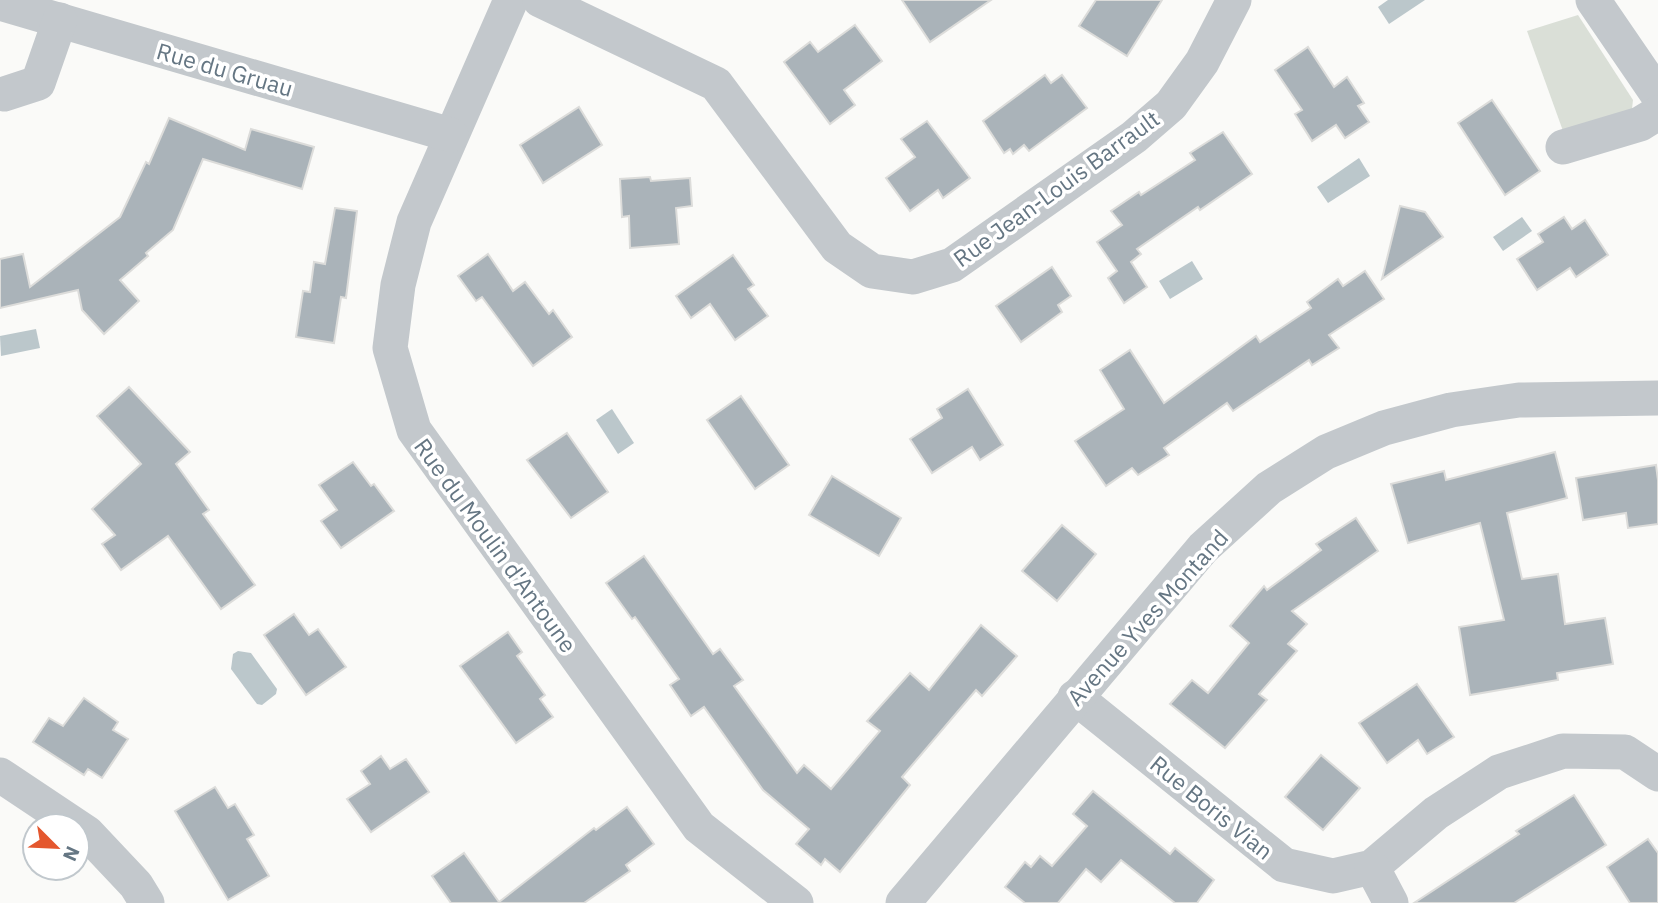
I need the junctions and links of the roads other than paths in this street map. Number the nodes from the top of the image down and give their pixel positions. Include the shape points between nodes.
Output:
1 (511, 0) edge
2 (540, 0) edge
3 (1234, 0) edge
4 (1593, 0) edge
5 (0, 3) edge
6 (60, 20) junction
7 (4, 94) dead end
8 (1658, 95) edge
9 (1658, 114) edge
10 (451, 135) junction
11 (1563, 147) dead end
12 (1658, 398) edge
13 (1075, 697) junction
14 (1658, 774) edge
15 (0, 775) edge
16 (1372, 867) junction
17 (147, 903) edge
18 (796, 903) edge
19 (903, 903) edge
20 (1391, 903) edge

1 - 10 street, Rue du Moulin d'Antoune
2 - 3 street, Rue Jean-Louis Barrault via 716,84 837,247 872,271 913,277 952,265 1134,137 1171,105 1202,62
4 - 8 street
5 - 6 street, Rue du Gruau
6 - 7 street via 38,83
6 - 10 street, Rue du Gruau
9 - 11 street via 1640,124
10 - 18 street, Rue du Moulin d'Antoune via 414,222 398,285 390,348 414,430 699,827
12 - 13 street, Avenue Yves Montand via 1518,400 1451,410 1384,428 1326,452 1269,488 1203,548
13 - 16 street, Rue Boris Vian via 1284,865 1333,876
13 - 19 street, Avenue Yves Montand
14 - 16 street, Rue Boris Vian via 1625,752 1563,751 1499,772 1436,813
15 - 17 street via 87,832
16 - 20 street

